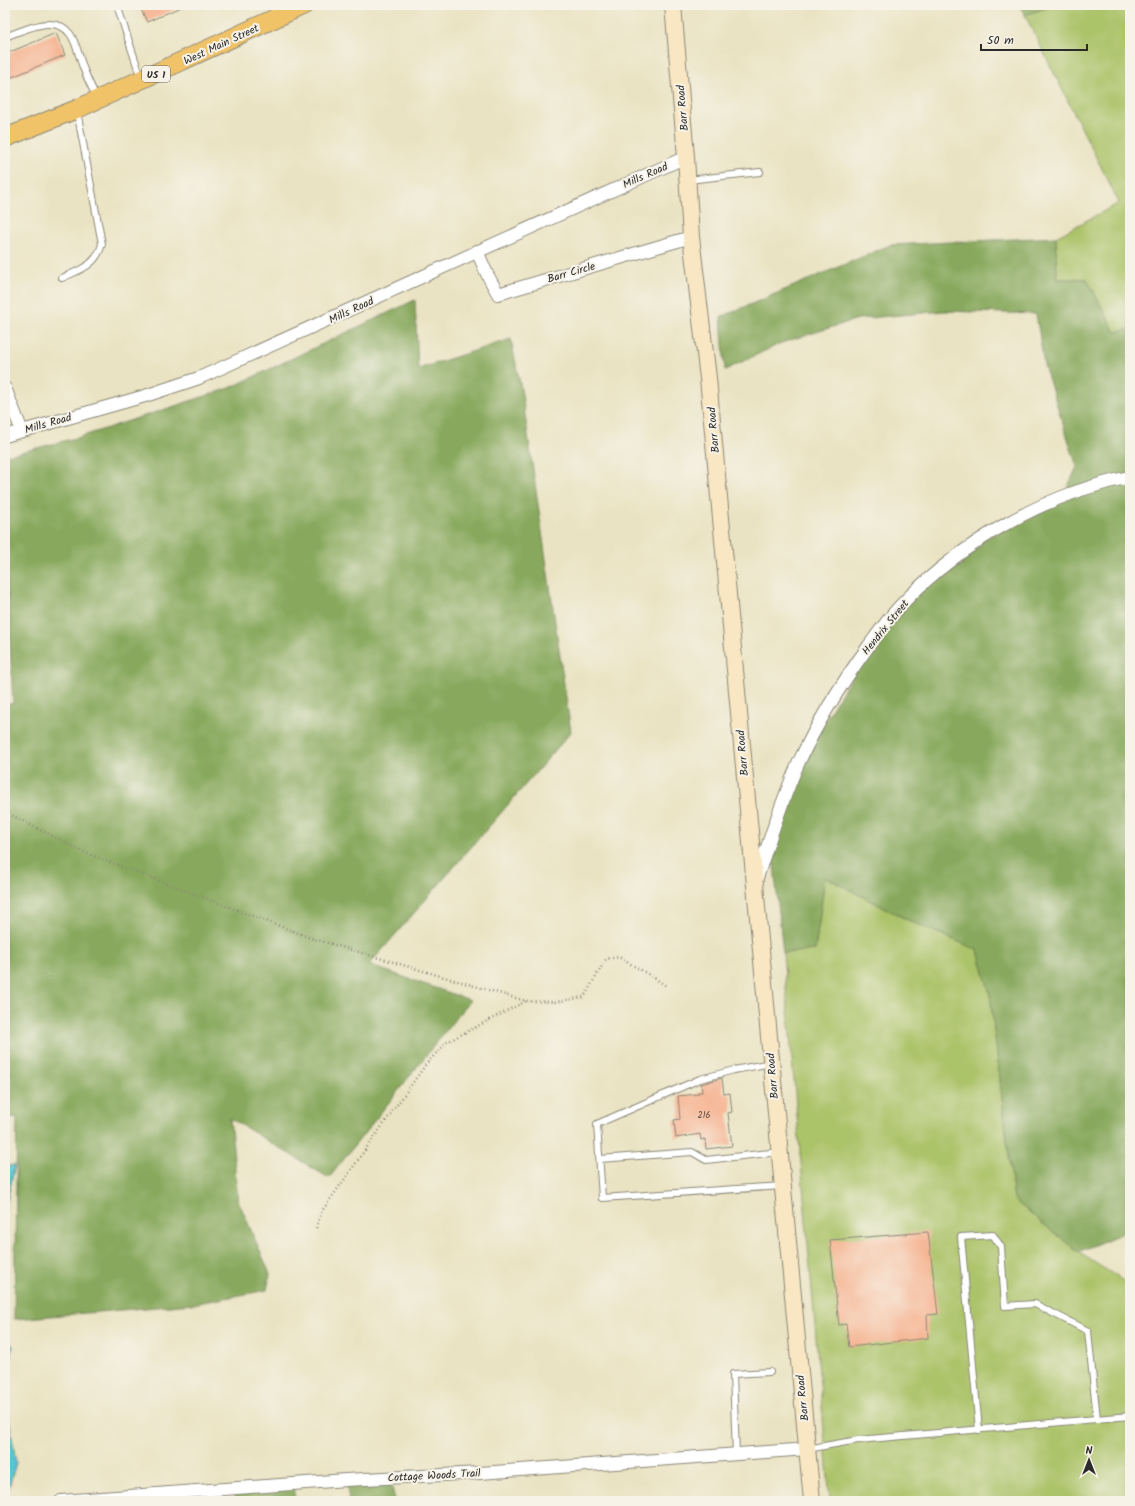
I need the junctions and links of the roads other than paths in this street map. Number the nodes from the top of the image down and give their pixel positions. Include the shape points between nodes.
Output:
1 (117, 5) edge
2 (304, 5) edge
3 (673, 5) edge
4 (276, 11) edge
5 (5, 37) edge
6 (142, 80) junction
7 (97, 100) junction
8 (77, 109) junction
9 (5, 138) edge
10 (686, 157) junction
11 (760, 172) dead end
12 (688, 180) junction
13 (691, 237) junction
14 (477, 251) junction
15 (62, 278) dead end
16 (5, 388) edge
17 (22, 430) junction
18 (5, 436) edge
19 (1130, 477) edge
20 (754, 888) junction
21 (771, 1064) junction
22 (779, 1152) junction
23 (600, 1159) junction
24 (782, 1186) junction
25 (770, 1372) dead end
26 (1130, 1416) edge
27 (1097, 1419) junction
28 (979, 1430) junction
29 (808, 1449) junction
30 (736, 1454) junction
31 (60, 1501) edge
32 (812, 1501) edge

1 - 6 lane
2 - 4 main road, West Main Street / US 1
3 - 10 street, Barr Road
4 - 6 main road, West Main Street / US 1
5 - 7 lane via 48,24 66,29 75,43
6 - 7 main road, West Main Street / US 1
7 - 8 main road, West Main Street / US 1
8 - 9 main road, West Main Street / US 1
8 - 15 lane via 102,244 99,254 88,266
10 - 12 street, Barr Road
10 - 14 street, Mills Road
11 - 12 lane
12 - 13 street, Barr Road
13 - 14 street, Barr Circle via 498,294
13 - 20 street, Barr Road via 708,378
14 - 17 street, Mills Road via 199,378 145,396
16 - 17 street
17 - 18 street, Mills Road
19 - 20 street, Hendrix Street via 1076,492 1002,527 967,548 938,570 903,603 852,669 823,715 782,801
20 - 21 street, Barr Road
21 - 22 street, Barr Road
21 - 23 lane via 700,1079 597,1124
22 - 23 lane via 706,1160 692,1152
22 - 24 street, Barr Road
23 - 24 lane via 602,1198
24 - 29 street, Barr Road
25 - 30 lane via 733,1374
26 - 27 lane
27 - 28 lane
27 - 28 lane via 1088,1331 1035,1304 1005,1306 1000,1247 993,1235 961,1237
28 - 29 lane via 858,1440
29 - 30 street, Cottage Woods Trail
29 - 32 street, Barr Road
30 - 31 street, Cottage Woods Trail

